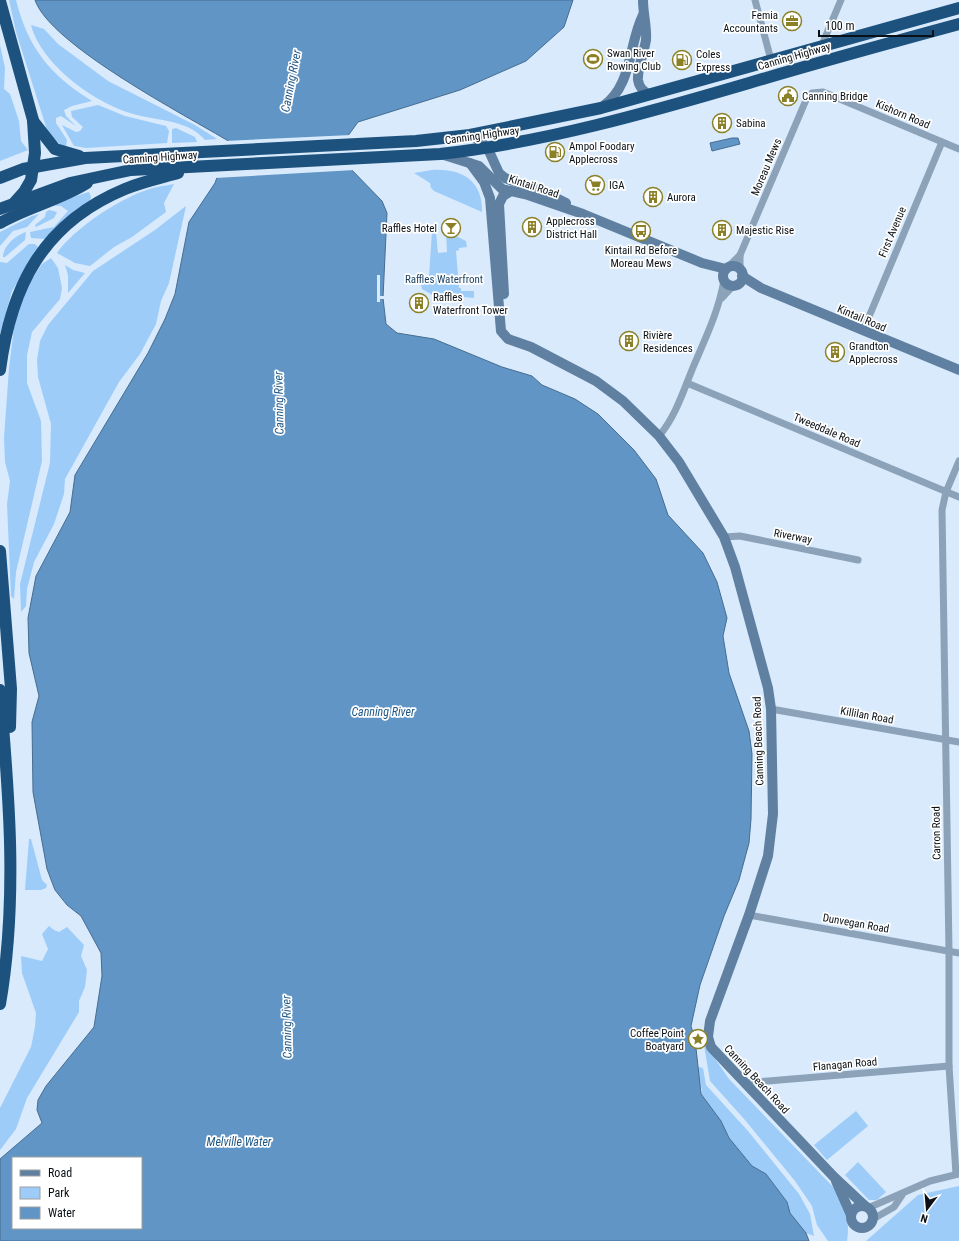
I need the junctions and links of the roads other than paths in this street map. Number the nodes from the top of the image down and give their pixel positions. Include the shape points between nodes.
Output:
1 (643, 0) edge
2 (755, 0) edge
3 (0, 2) edge
4 (839, 3) edge
5 (959, 8) edge
6 (643, 15) junction
7 (959, 24) edge
8 (821, 46) junction
9 (771, 60) junction
10 (816, 92) joint
11 (649, 95) junction
12 (601, 108) junction
13 (33, 120) junction
14 (470, 135) junction
15 (942, 142) junction
16 (488, 149) junction
17 (959, 149) edge
18 (440, 154) junction
19 (85, 158) junction
20 (470, 163) junction
21 (34, 166) junction
22 (200, 167) junction
23 (0, 178) edge
24 (95, 178) junction
25 (511, 191) junction
26 (15, 203) junction
27 (0, 209) edge
28 (583, 214) junction
29 (0, 224) edge
30 (740, 255) junction
31 (725, 273) junction
32 (739, 279) junction
33 (722, 298) junction
34 (863, 331) junction
35 (523, 343) junction
36 (0, 370) edge
37 (958, 370) edge
38 (687, 383) junction
39 (659, 436) junction
40 (959, 461) edge
41 (946, 492) junction
42 (959, 498) edge
43 (724, 537) junction
44 (0, 551) edge
45 (858, 560) dead end
46 (0, 690) edge
47 (771, 709) junction
48 (946, 740) junction
49 (959, 742) edge
50 (9, 816) junction
51 (749, 915) junction
52 (949, 951) junction
53 (959, 953) edge
54 (0, 1004) edge
55 (949, 1066) junction
56 (743, 1083) junction
57 (958, 1174) edge
58 (834, 1177) junction
59 (902, 1195) junction
60 (867, 1207) junction
61 (852, 1215) junction
62 (873, 1219) junction

1 - 6 street
2 - 9 street
3 - 13 highway
4 - 8 street
5 - 8 highway, Canning Highway
6 - 11 street via 646,39 638,81
6 - 12 street via 622,83 613,98
7 - 16 highway, Canning Highway via 656,110 552,137
8 - 9 highway, Canning Highway
9 - 11 highway, Canning Highway
10 - 15 street, Kishorn Road via 823,92
10 - 30 street, Moreau Mews via 809,95 806,100
11 - 12 highway, Canning Highway
12 - 14 highway, Canning Highway
13 - 19 highway via 55,148
13 - 21 highway
14 - 16 street via 480,140
14 - 19 highway, Canning Highway via 361,144
15 - 17 street, Kishorn Road
15 - 34 street, First Avenue
16 - 18 highway, Canning Highway
16 - 28 street, Kintail Road via 499,173 505,178 548,194
18 - 20 street, Kintail Road
18 - 22 highway, Canning Highway
19 - 21 highway, Canning Highway
20 - 25 street, Kintail Road via 483,169 498,186
20 - 35 street, Canning Beach Road via 484,182 490,198 501,331 508,339
21 - 23 highway, Canning Highway
21 - 26 highway via 31,180
22 - 24 highway, Canning Highway via 131,170
22 - 36 highway via 126,189 111,196 85,211 52,240 36,260 18,292 9,322
24 - 26 highway, Canning Highway via 70,183
24 - 29 highway via 71,193 29,209
25 - 28 street, Kintail Road
25 - 35 street, Canning Beach Road via 503,196 499,204 506,317 508,328
26 - 27 highway, Canning Highway
28 - 31 street, Kintail Road
30 - 31 street, Moreau Mews
30 - 32 street, Moreau Mews
31 - 32 street, Kintail Road via 728,285
31 - 32 street via 735,266
31 - 33 street
32 - 33 street
32 - 34 street, Kintail Road
33 - 38 street
34 - 37 street, Kintail Road
35 - 39 street, Canning Beach Road via 596,381 623,401
38 - 39 street via 669,425
38 - 41 street, Tweeddale Road
39 - 43 street, Canning Beach Road via 679,462
40 - 41 street, Carron Road
41 - 42 street, Tweeddale Road
41 - 48 street, Carron Road via 942,510
43 - 45 street, Riverway via 740,536
43 - 47 street, Canning Beach Road via 735,567 768,688
44 - 50 highway via 10,689
46 - 50 highway
47 - 48 street, Killilan Road
47 - 51 street, Canning Beach Road via 771,839
48 - 49 street, Killilan Road
48 - 52 street, Carron Road
50 - 54 highway via 11,901
51 - 52 street, Dunvegan Road
51 - 56 street, Canning Beach Road via 708,1030 711,1047
52 - 53 street, Dunvegan Road
52 - 55 street, Carron Road
55 - 56 street, Flanagan Road
55 - 57 street, Carron Road
56 - 58 street, Canning Beach Road
57 - 59 street via 930,1181
58 - 60 street, Canning Beach Road
58 - 61 street, Canning Beach Road
59 - 60 street
59 - 62 street via 894,1207
60 - 61 street via 856,1208
60 - 62 street via 873,1213
61 - 62 street via 852,1222 860,1228 868,1227

